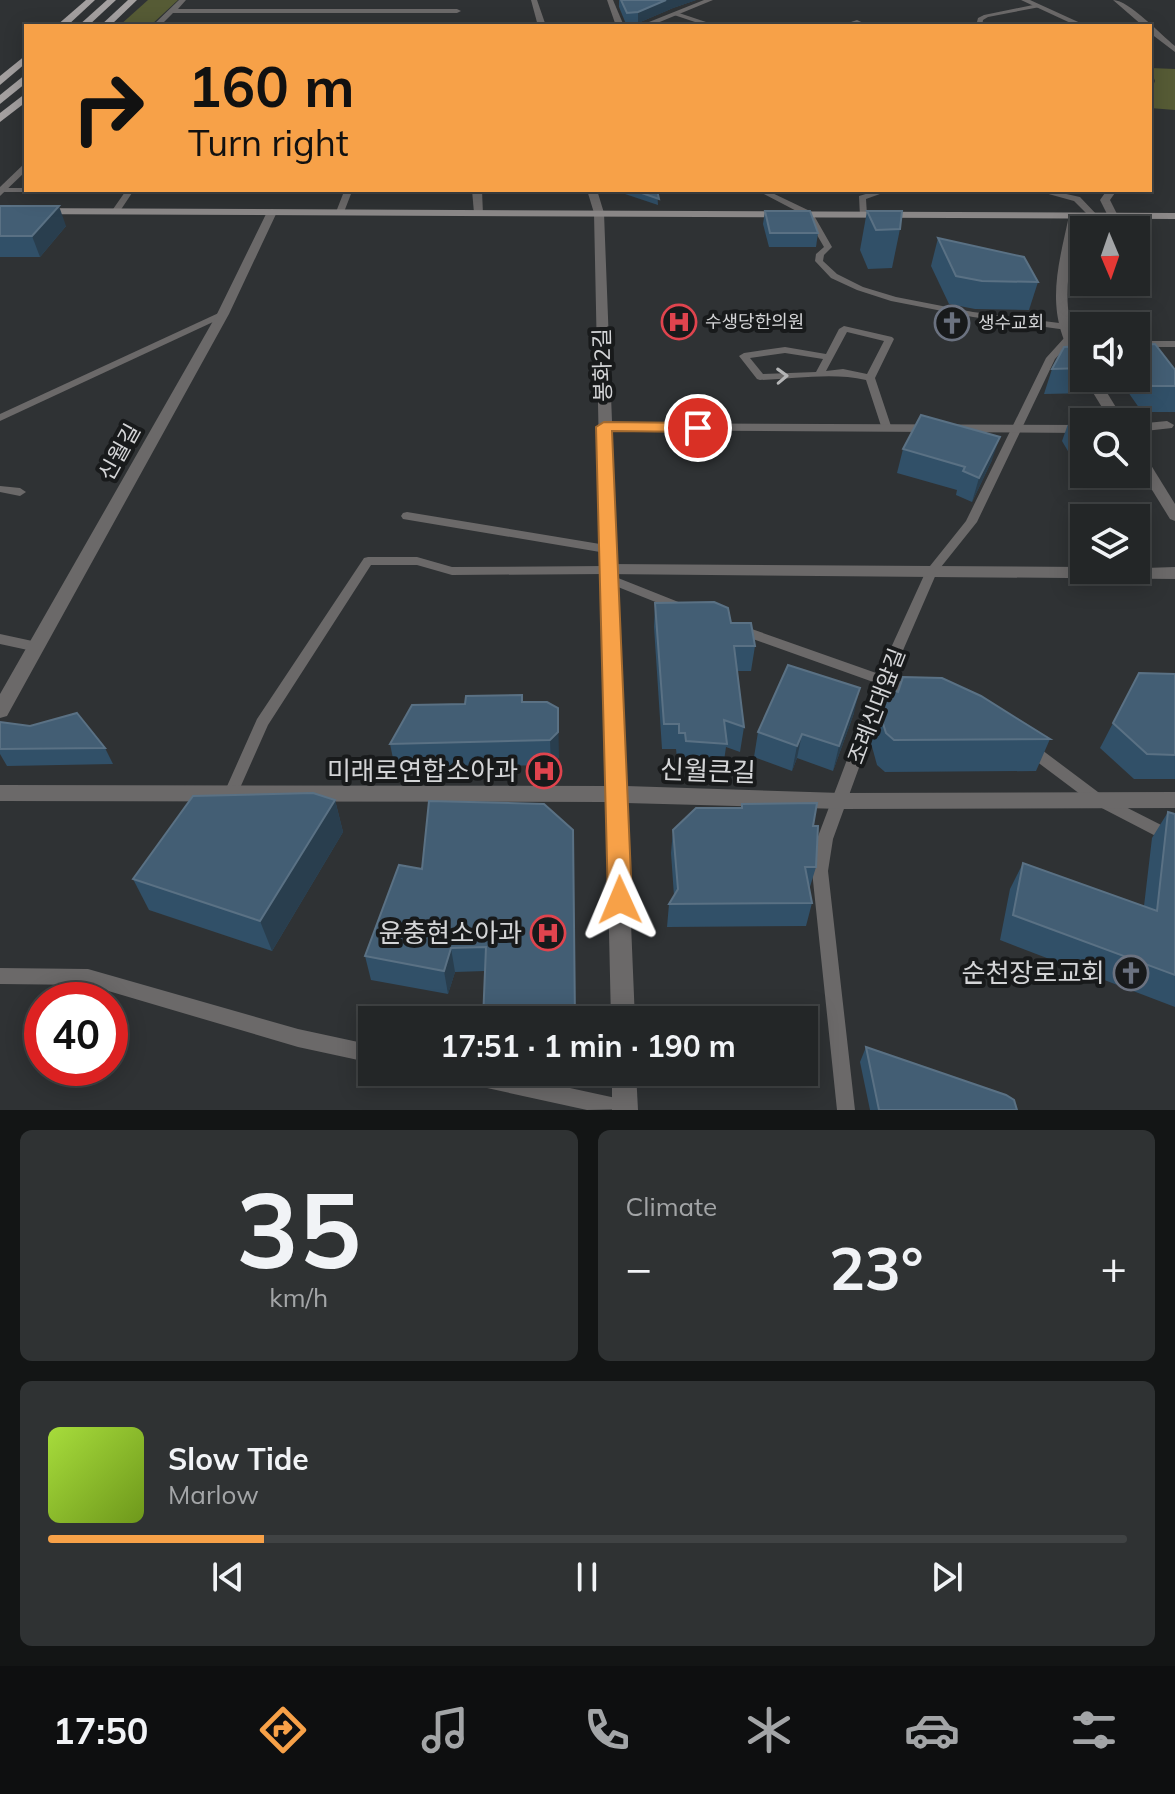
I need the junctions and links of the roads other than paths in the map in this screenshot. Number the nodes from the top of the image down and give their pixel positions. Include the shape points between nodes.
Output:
1 (91, 0) edge
2 (112, 0) edge
3 (133, 0) edge
4 (183, 0) edge
5 (335, 0) edge
6 (457, 0) edge
7 (534, 0) edge
8 (622, 0) edge
9 (710, 0) edge
10 (1024, 0) edge
11 (1116, 0) edge
12 (611, 2) edge
13 (1049, 2) dead end
14 (1038, 6) junction
15 (172, 11) junction
16 (457, 11) junction
17 (676, 14) junction
18 (326, 15) junction
19 (63, 24) edge
20 (85, 24) edge
21 (107, 24) edge
22 (158, 24) edge
23 (459, 24) edge
24 (541, 24) edge
25 (619, 24) edge
26 (648, 24) edge
27 (707, 24) edge
28 (979, 24) edge
29 (1078, 24) edge
30 (1144, 24) edge
31 (1152, 30) edge
32 (1175, 50) edge
33 (24, 60) edge
34 (24, 79) edge
35 (0, 82) edge
36 (24, 98) edge
37 (0, 101) edge
38 (0, 119) edge
39 (24, 168) edge
40 (24, 190) edge
41 (2, 192) edge
42 (129, 192) edge
43 (348, 192) edge
44 (477, 192) edge
45 (593, 192) edge
46 (764, 192) edge
47 (881, 192) edge
48 (1047, 192) edge
49 (1111, 192) edge
50 (0, 211) edge
51 (115, 212) junction
52 (272, 212) junction
53 (340, 212) junction
54 (479, 213) junction
55 (599, 213) junction
56 (809, 214) junction
57 (863, 215) junction
58 (1074, 216) edge
59 (1094, 216) edge
60 (1113, 216) edge
61 (1150, 216) edge
62 (1175, 216) edge
63 (1070, 233) edge
64 (1069, 237) joint
65 (223, 314) junction
66 (1070, 332) edge
67 (1070, 338) edge
68 (1070, 340) edge
69 (1150, 344) edge
70 (1175, 344) edge
71 (828, 357) junction
72 (819, 375) junction
73 (870, 378) junction
74 (0, 418) edge
75 (1171, 424) edge
76 (1150, 426) edge
77 (604, 427) junction
78 (887, 429) junction
79 (1070, 429) edge
80 (1016, 431) junction
81 (1150, 475) edge
82 (0, 489) edge
83 (20, 492) dead end
84 (407, 516) dead end
85 (1175, 516) edge
86 (606, 549) junction
87 (932, 571) junction
88 (1175, 573) edge
89 (607, 574) junction
90 (697, 614) edge
91 (726, 624) edge
92 (0, 639) edge
93 (37, 647) junction
94 (884, 679) junction
95 (923, 696) edge
96 (0, 711) edge
97 (1011, 737) edge
98 (0, 793) edge
99 (231, 793) junction
100 (617, 794) junction
101 (1097, 799) junction
102 (1175, 800) edge
103 (841, 801) junction
104 (1175, 839) edge
105 (0, 976) edge
106 (623, 1006) edge
107 (358, 1051) edge
108 (519, 1086) edge
109 (626, 1086) edge
110 (629, 1110) edge
111 (846, 1110) edge

1 - 19 main road
2 - 20 main road
3 - 21 main road
4 - 15 street
5 - 18 street
6 - 16 street
7 - 24 street
8 - 12 street
9 - 17 street
10 - 14 street
11 - 30 street
12 - 25 street
13 - 14 street
14 - 28 lane via 986,16
14 - 29 street
15 - 18 street
15 - 22 street
16 - 18 street
16 - 23 street
17 - 26 street
17 - 27 lane
31 - 32 street
33 - 35 main road
34 - 37 main road
36 - 38 main road
39 - 41 street
40 - 41 lane
42 - 51 lane
43 - 53 lane
44 - 54 street
45 - 55 street, 봉화2길
46 - 56 lane
47 - 57 lane via 862,198
48 - 59 lane via 1077,199
49 - 60 street via 1105,200
50 - 51 main road
51 - 52 main road
52 - 53 main road
52 - 65 street, 신월길
53 - 54 main road
54 - 55 main road
55 - 56 main road
55 - 77 street, 봉화2길
56 - 57 main road
56 - 67 lane via 828,247 820,254 823,269 846,283 906,302
57 - 58 main road
61 - 62 main road
63 - 64 street
64 - 66 street via 1061,303
65 - 74 lane
65 - 93 street, 신월길
68 - 80 lane, 조례신대앞길 via 1051,358
69 - 70 lane
71 - 72 lane
71 -> 72 lane via 785,350 744,356 760,377
71 - 73 lane via 844,329 889,339
72 - 73 lane via 843,372
73 - 78 lane
75 - 76 street
77 - 78 street
77 - 86 street, 봉화2길
78 - 80 street
79 - 80 street
80 - 87 lane, 조례신대앞길 via 971,522
81 - 85 street
82 - 83 lane
84 - 86 lane
86 - 89 street, 봉화2길
87 - 88 street
87 - 89 street
87 - 94 lane, 조례신대앞길
89 - 90 lane
89 - 99 lane via 452,571 417,561 368,561 262,723
89 - 100 street, 봉화2길
91 - 94 lane
92 - 93 lane
93 - 96 street, 신월길
94 - 95 lane
94 - 103 lane, 조례신대앞길
97 - 101 lane
98 - 99 street, 신월큰길
99 - 100 street, 신월큰길
100 - 103 street, 신월큰길
100 - 106 street, 봉화2길
101 - 102 street, 신월큰길
101 - 103 street, 신월큰길
101 - 104 lane
103 - 111 lane, 조례신대앞길 via 825,839 820,871
105 - 107 lane via 88,977
108 - 110 lane
109 - 110 street

